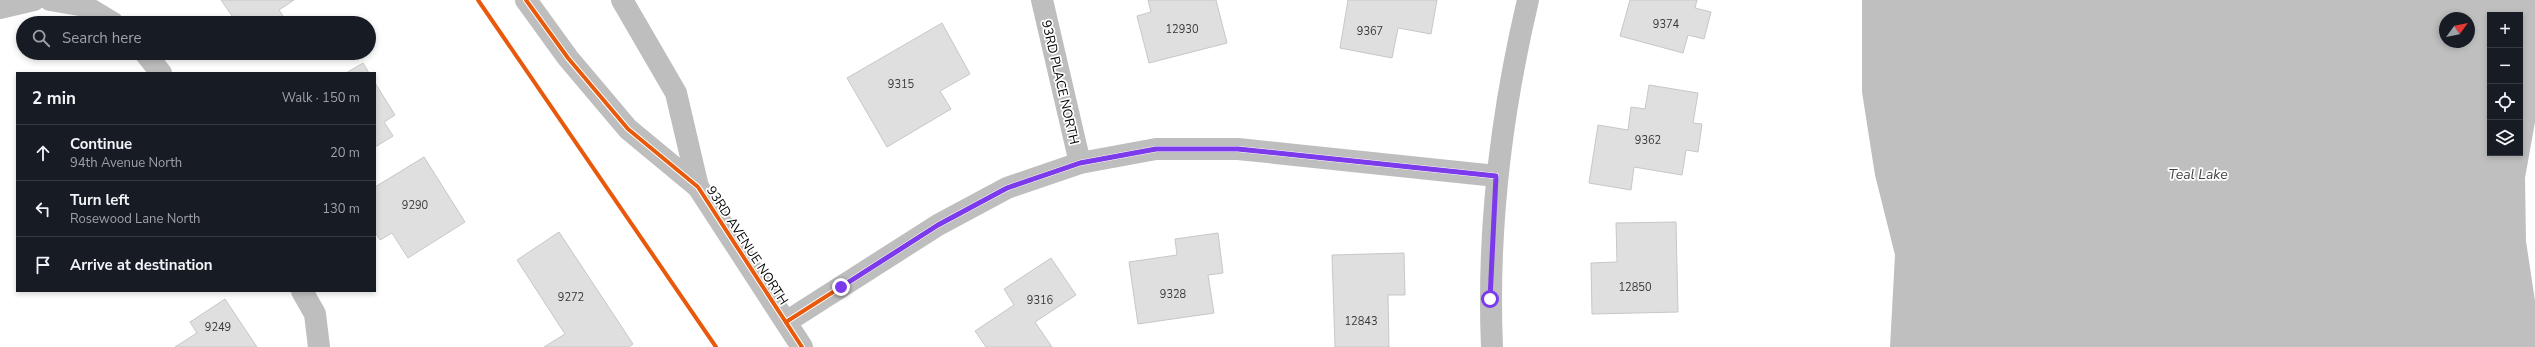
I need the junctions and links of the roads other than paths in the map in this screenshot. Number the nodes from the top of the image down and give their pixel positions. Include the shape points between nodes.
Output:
1 (34, 0) edge
2 (50, 0) edge
3 (526, 0) edge
4 (622, 0) edge
5 (1042, 0) edge
6 (1528, 0) edge
7 (0, 8) edge
8 (101, 16) edge
9 (151, 60) edge
10 (160, 72) edge
11 (1080, 163) junction
12 (1496, 176) junction
13 (698, 187) junction
14 (303, 292) edge
15 (786, 322) junction
16 (319, 347) edge
17 (802, 347) edge
18 (1492, 347) edge

1 - 7 street
2 - 8 street via 85,6
3 - 13 street, 93RD AVENUE NORTH via 568,58 628,129
4 - 13 street, 93RD AVENUE NORTH via 676,93
5 - 11 street, 93RD PLACE NORTH
6 - 12 street via 1516,51
9 - 10 street
11 - 12 street via 1156,149 1238,149
11 - 15 street via 1007,188 986,199 938,225
12 - 18 street via 1490,299
13 - 15 street, 93RD AVENUE NORTH
14 - 16 street via 315,314
15 - 17 street, 93RD AVENUE NORTH

